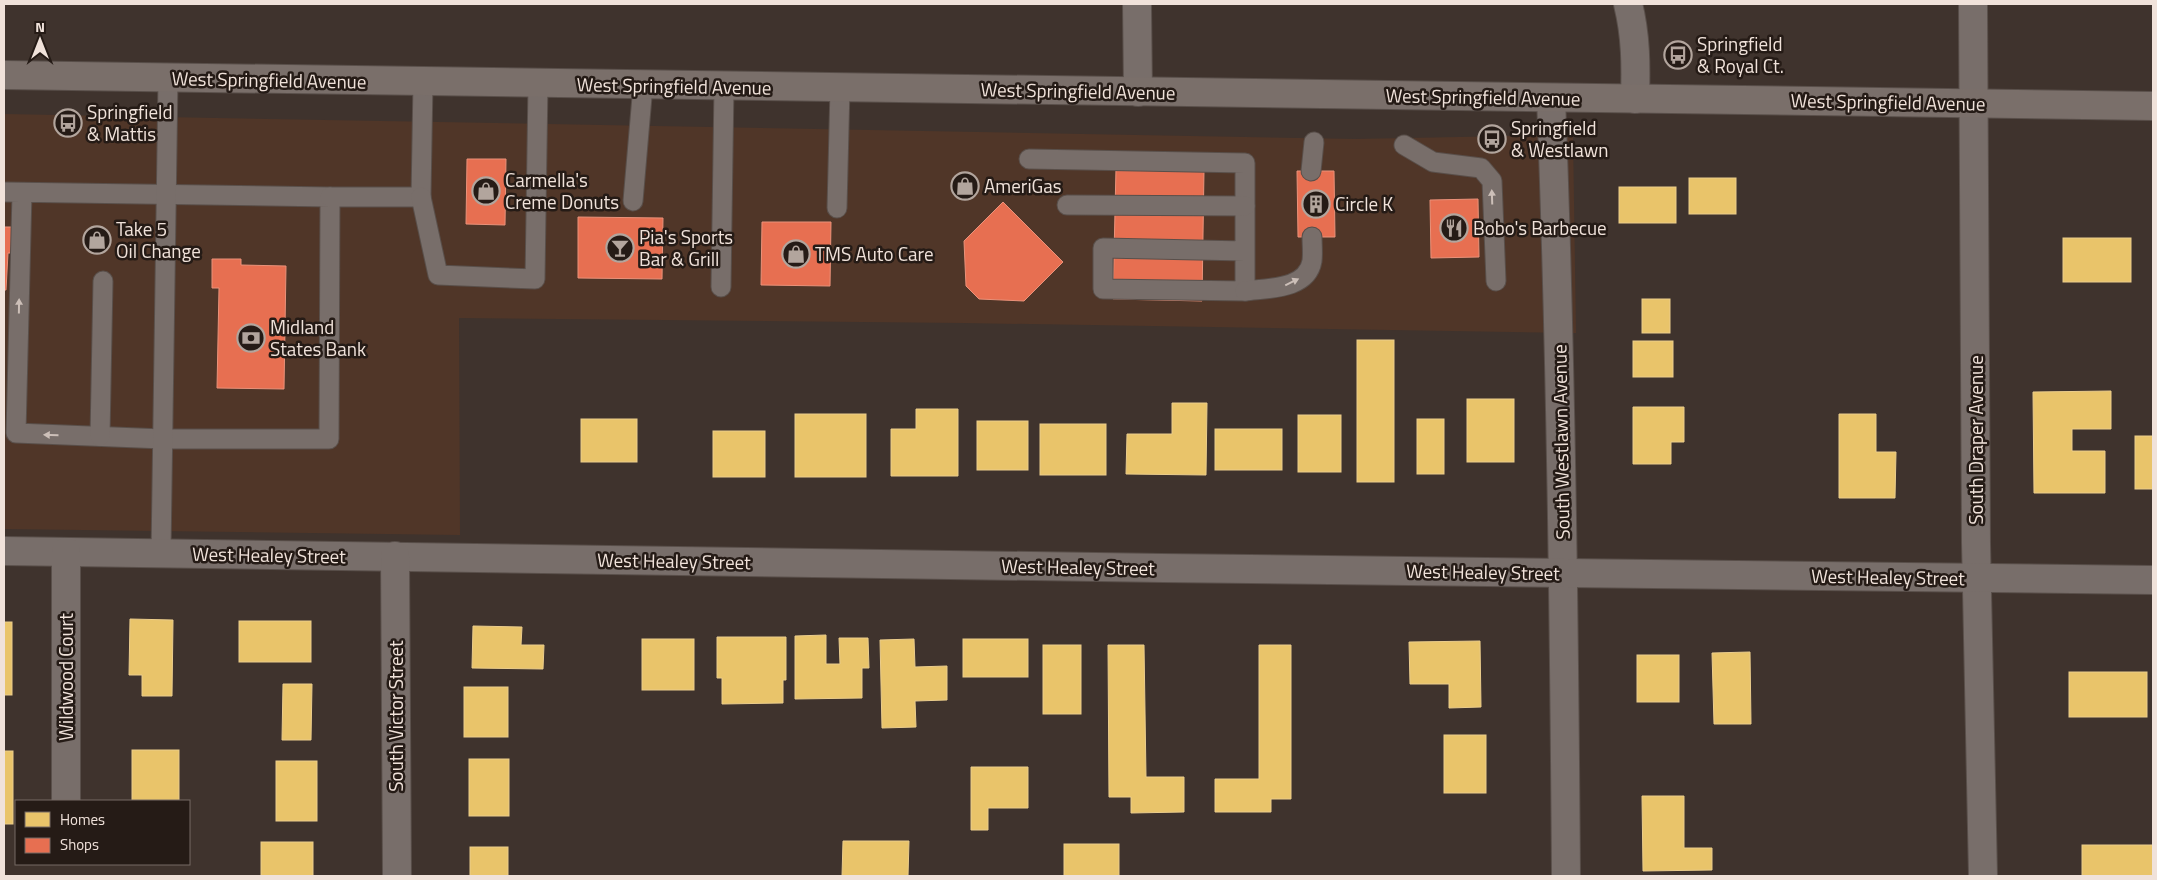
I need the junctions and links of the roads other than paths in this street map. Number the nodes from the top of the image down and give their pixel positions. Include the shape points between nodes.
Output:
1 (1138, 4) edge
2 (1628, 4) edge
3 (1973, 4) edge
4 (4, 76) edge
5 (168, 79) junction
6 (423, 82) junction
7 (538, 84) junction
8 (643, 85) junction
9 (724, 86) junction
10 (840, 88) junction
11 (1138, 92) junction
12 (1551, 98) junction
13 (1635, 99) junction
14 (1975, 103) junction
15 (2153, 106) edge
16 (1314, 142) dead end
17 (1404, 145) dead end
18 (1028, 159) dead end
19 (1311, 171) dead end
20 (13, 192) edge
21 (166, 195) junction
22 (330, 197) junction
23 (421, 197) junction
24 (633, 201) dead end
25 (1066, 205) dead end
26 (1245, 206) junction
27 (837, 208) dead end
28 (1312, 237) dead end
29 (1245, 251) junction
30 (103, 281) dead end
31 (1496, 281) dead end
32 (721, 287) dead end
33 (1245, 291) junction
34 (4, 394) edge
35 (16, 413) junction
36 (100, 436) junction
37 (163, 440) junction
38 (4, 551) edge
39 (66, 552) junction
40 (161, 553) junction
41 (395, 556) junction
42 (1564, 572) junction
43 (1978, 579) junction
44 (2153, 580) edge
45 (66, 800) edge
46 (397, 876) edge
47 (1566, 876) edge
48 (1983, 876) edge

1 - 11 street
2 - 13 street via 1636,61
3 - 14 street, South Draper Avenue
4 - 5 main road, West Springfield Avenue
5 - 6 main road, West Springfield Avenue
5 - 21 lane
6 - 7 main road, West Springfield Avenue
6 - 23 lane
7 - 8 main road, West Springfield Avenue
7 - 23 lane via 535,279 438,275
8 - 9 main road, West Springfield Avenue
8 - 24 lane
9 - 10 main road, West Springfield Avenue
9 - 32 lane
10 - 11 main road, West Springfield Avenue
10 - 27 lane
11 - 12 main road, West Springfield Avenue
12 - 13 main road, West Springfield Avenue
12 - 42 street, South Westlawn Avenue
13 - 14 main road, West Springfield Avenue
14 - 15 main road, West Springfield Avenue
14 - 43 street, South Draper Avenue
16 - 19 lane
31 -> 17 lane via 1492,181 1481,168 1433,162
18 - 26 lane via 1245,163
20 - 21 lane
35 -> 20 lane
21 - 22 lane
21 - 37 lane
22 - 23 lane
22 - 37 lane via 329,440
25 - 26 lane
26 - 29 lane
33 -> 28 lane via 1286,286 1304,277 1312,262
29 - 33 lane
29 - 33 lane via 1103,248 1103,289
30 - 36 lane
34 - 35 lane
36 -> 35 lane via 16,434
36 - 37 lane
37 - 40 lane
38 - 39 street, West Healey Street
39 - 40 street, West Healey Street
39 - 45 street, Wildwood Court
40 - 41 street, West Healey Street
41 - 42 street, West Healey Street
41 - 46 street, South Victor Street
42 - 43 street, West Healey Street
42 - 47 street, South Westlawn Avenue
43 - 44 street, West Healey Street
43 - 48 street, South Draper Avenue

